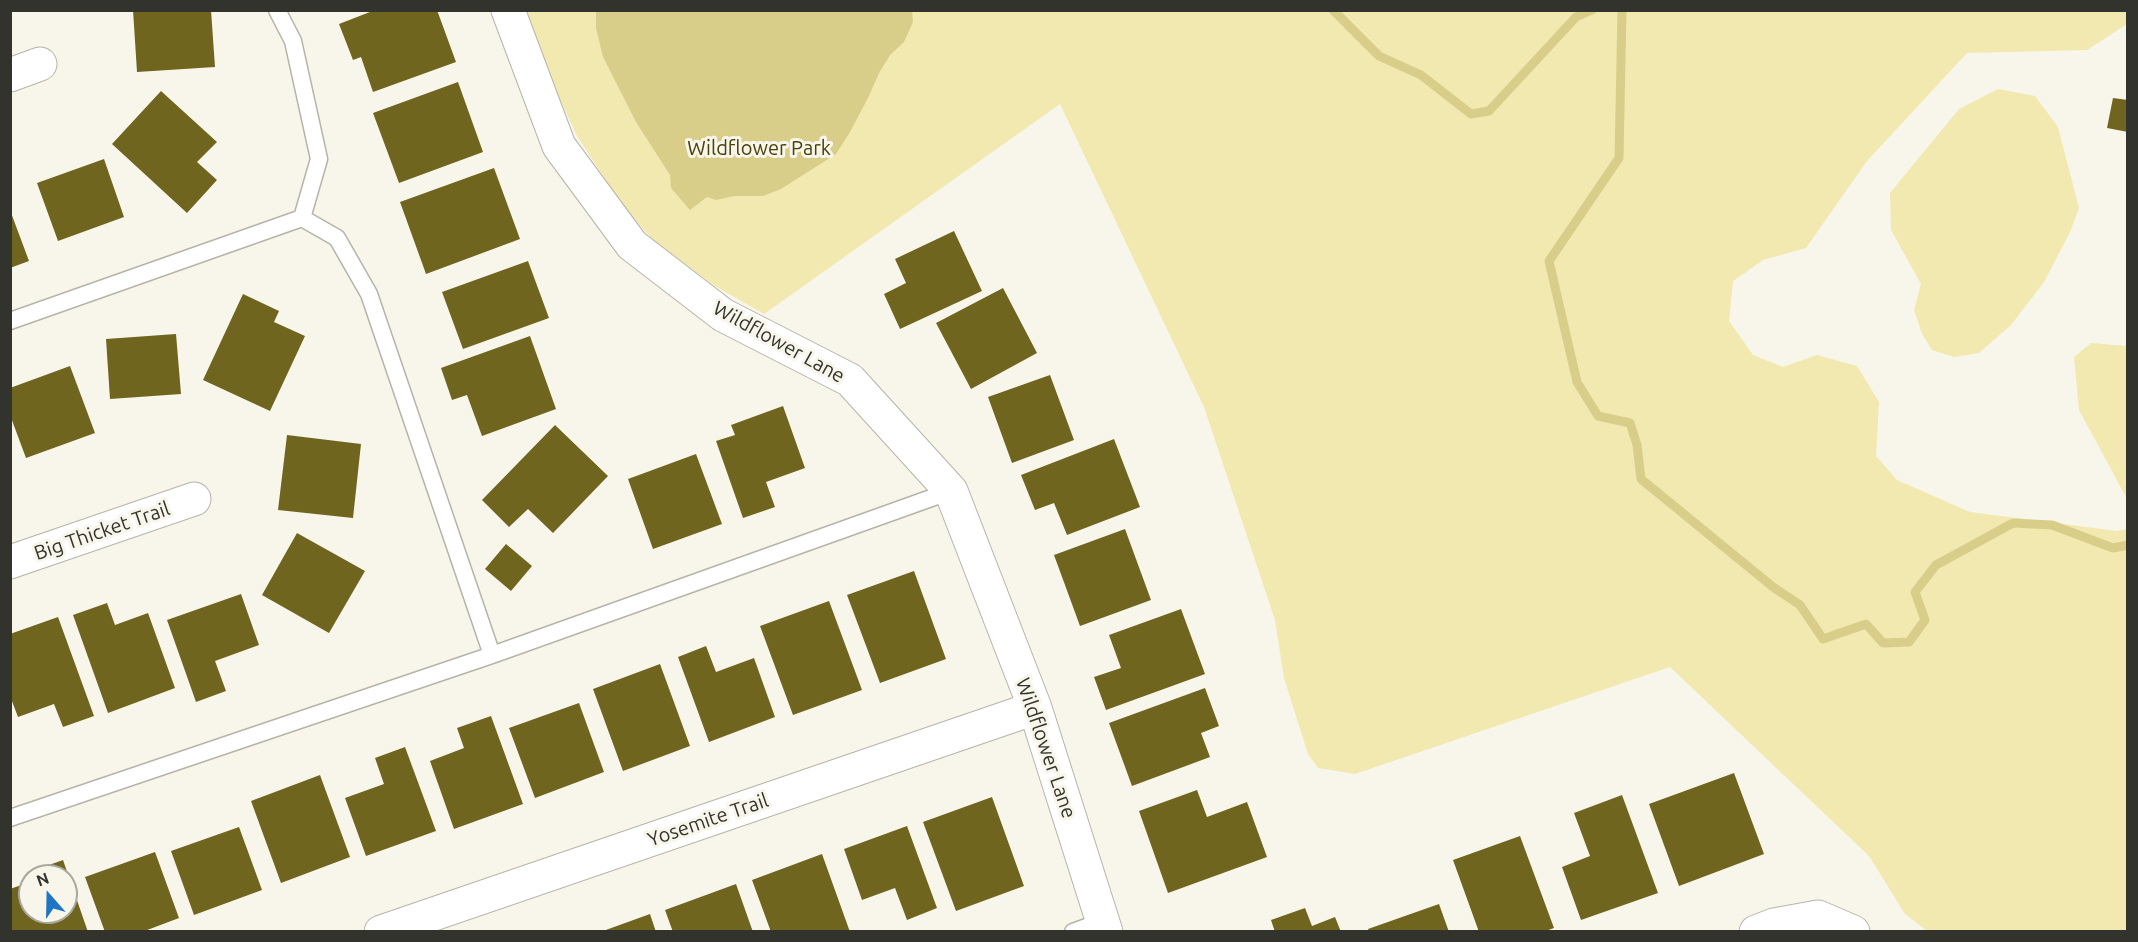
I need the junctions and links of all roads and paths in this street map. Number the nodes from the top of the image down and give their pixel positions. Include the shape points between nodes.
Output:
1 (277, 10) edge
2 (508, 10) edge
3 (302, 218) junction
4 (10, 321) edge
5 (951, 491) junction
6 (194, 499) dead end
7 (10, 562) edge
8 (492, 655) junction
9 (1035, 708) junction
10 (10, 818) edge
11 (1094, 928) edge
12 (381, 932) edge
13 (1756, 932) edge
14 (1853, 932) edge

1 - 3 lane via 294,41 319,159
2 - 5 street, Wildflower Lane via 559,146 632,245 723,315 850,380
3 - 4 lane
3 - 8 lane via 337,238 369,294
5 - 8 lane
5 - 9 street, Wildflower Lane
6 - 7 street, Big Thicket Trail
8 - 10 lane
9 - 11 street, Wildflower Lane
9 - 12 street, Yosemite Trail
13 - 14 street via 1818,917

